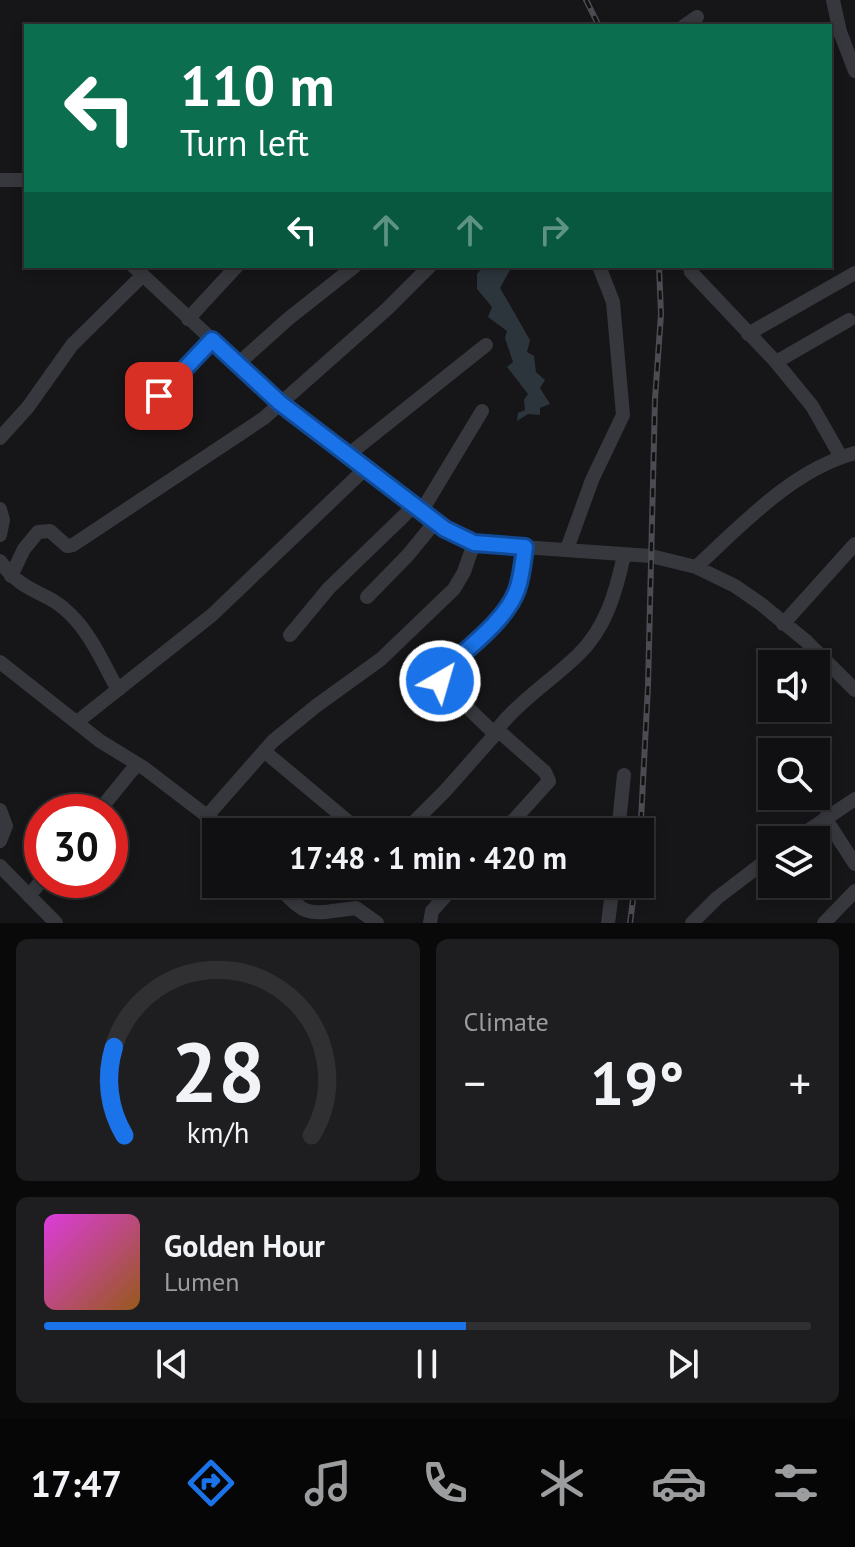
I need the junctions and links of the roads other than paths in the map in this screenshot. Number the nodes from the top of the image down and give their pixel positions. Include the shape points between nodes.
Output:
1 (833, 0) edge
2 (697, 17) dead end
3 (687, 24) edge
4 (855, 71) edge
5 (0, 180) edge
6 (24, 180) edge
7 (235, 268) edge
8 (352, 268) edge
9 (428, 268) edge
10 (600, 268) edge
11 (688, 268) edge
12 (138, 271) edge
13 (855, 273) edge
14 (188, 319) junction
15 (849, 320) dead end
16 (748, 334) junction
17 (212, 340) junction
18 (486, 345) dead end
19 (776, 362) junction
20 (239, 363) junction
21 (159, 396) dead end
22 (280, 403) junction
23 (482, 411) dead end
24 (1, 436) edge
25 (348, 455) junction
26 (848, 455) edge
27 (366, 468) junction
28 (0, 509) edge
29 (418, 509) junction
30 (435, 522) junction
31 (0, 535) edge
32 (474, 543) junction
33 (525, 547) junction
34 (567, 549) junction
35 (624, 555) junction
36 (852, 555) edge
37 (0, 561) edge
38 (696, 567) junction
39 (11, 576) junction
40 (367, 597) dead end
41 (783, 624) junction
42 (290, 635) dead end
43 (0, 662) edge
44 (118, 690) junction
45 (855, 690) edge
46 (77, 722) junction
47 (497, 732) junction
48 (264, 751) junction
49 (137, 764) junction
50 (624, 775) dead end
51 (113, 794) edge
52 (855, 799) edge
53 (0, 810) edge
54 (207, 816) junction
55 (210, 818) edge
56 (344, 818) edge
57 (418, 818) edge
58 (516, 818) edge
59 (619, 818) edge
60 (825, 818) junction
61 (814, 826) edge
62 (0, 841) edge
63 (855, 864) edge
64 (0, 866) edge
65 (758, 867) edge
66 (24, 891) edge
67 (855, 891) edge
68 (31, 898) edge
69 (288, 898) edge
70 (439, 898) edge
71 (444, 898) edge
72 (611, 898) edge
73 (441, 901) junction
74 (56, 923) edge
75 (377, 923) edge
76 (429, 923) edge
77 (608, 923) edge
78 (692, 923) edge
79 (824, 923) edge

1 - 4 street
2 - 3 street
5 - 6 street
7 - 14 street
8 - 20 street
9 - 22 street
10 - 34 street via 613,302 623,415
11 - 16 street
12 - 14 street
12 - 24 street
13 - 16 street
14 - 17 street
15 - 19 street
16 - 19 street
17 - 20 street
17 - 21 street
18 - 25 street
19 - 26 street
20 - 22 street
22 - 25 street
22 - 39 street via 73,545 50,531 38,532
23 - 29 street
25 - 27 street
26 - 38 street via 780,491
27 - 29 street
27 - 44 street via 212,615
28 - 31 street
29 - 30 street
29 - 42 street via 329,588
30 - 32 street
30 - 40 street
32 - 33 street
32 - 48 street via 454,589 412,631
33 - 34 street
33 - 47 street via 516,593 504,613 440,676
34 - 35 street
35 - 38 street
35 - 47 street via 615,596 594,635
36 - 41 street
37 - 39 street
38 - 41 street via 735,586
39 - 44 street via 71,615
41 - 45 street
43 - 46 street
44 - 46 street
46 - 49 street
47 - 57 street
47 - 58 street via 549,779
48 - 54 street
48 - 56 street
49 - 51 street
49 - 54 street
50 - 59 street
52 - 60 street
53 - 62 street via 6,826
54 - 55 street
60 - 61 street
60 - 63 street
64 - 66 street
65 - 78 street
67 - 79 street
68 - 74 street
69 - 75 street via 307,912 356,908
70 - 73 street
71 - 73 street
72 - 77 street
73 - 76 street

